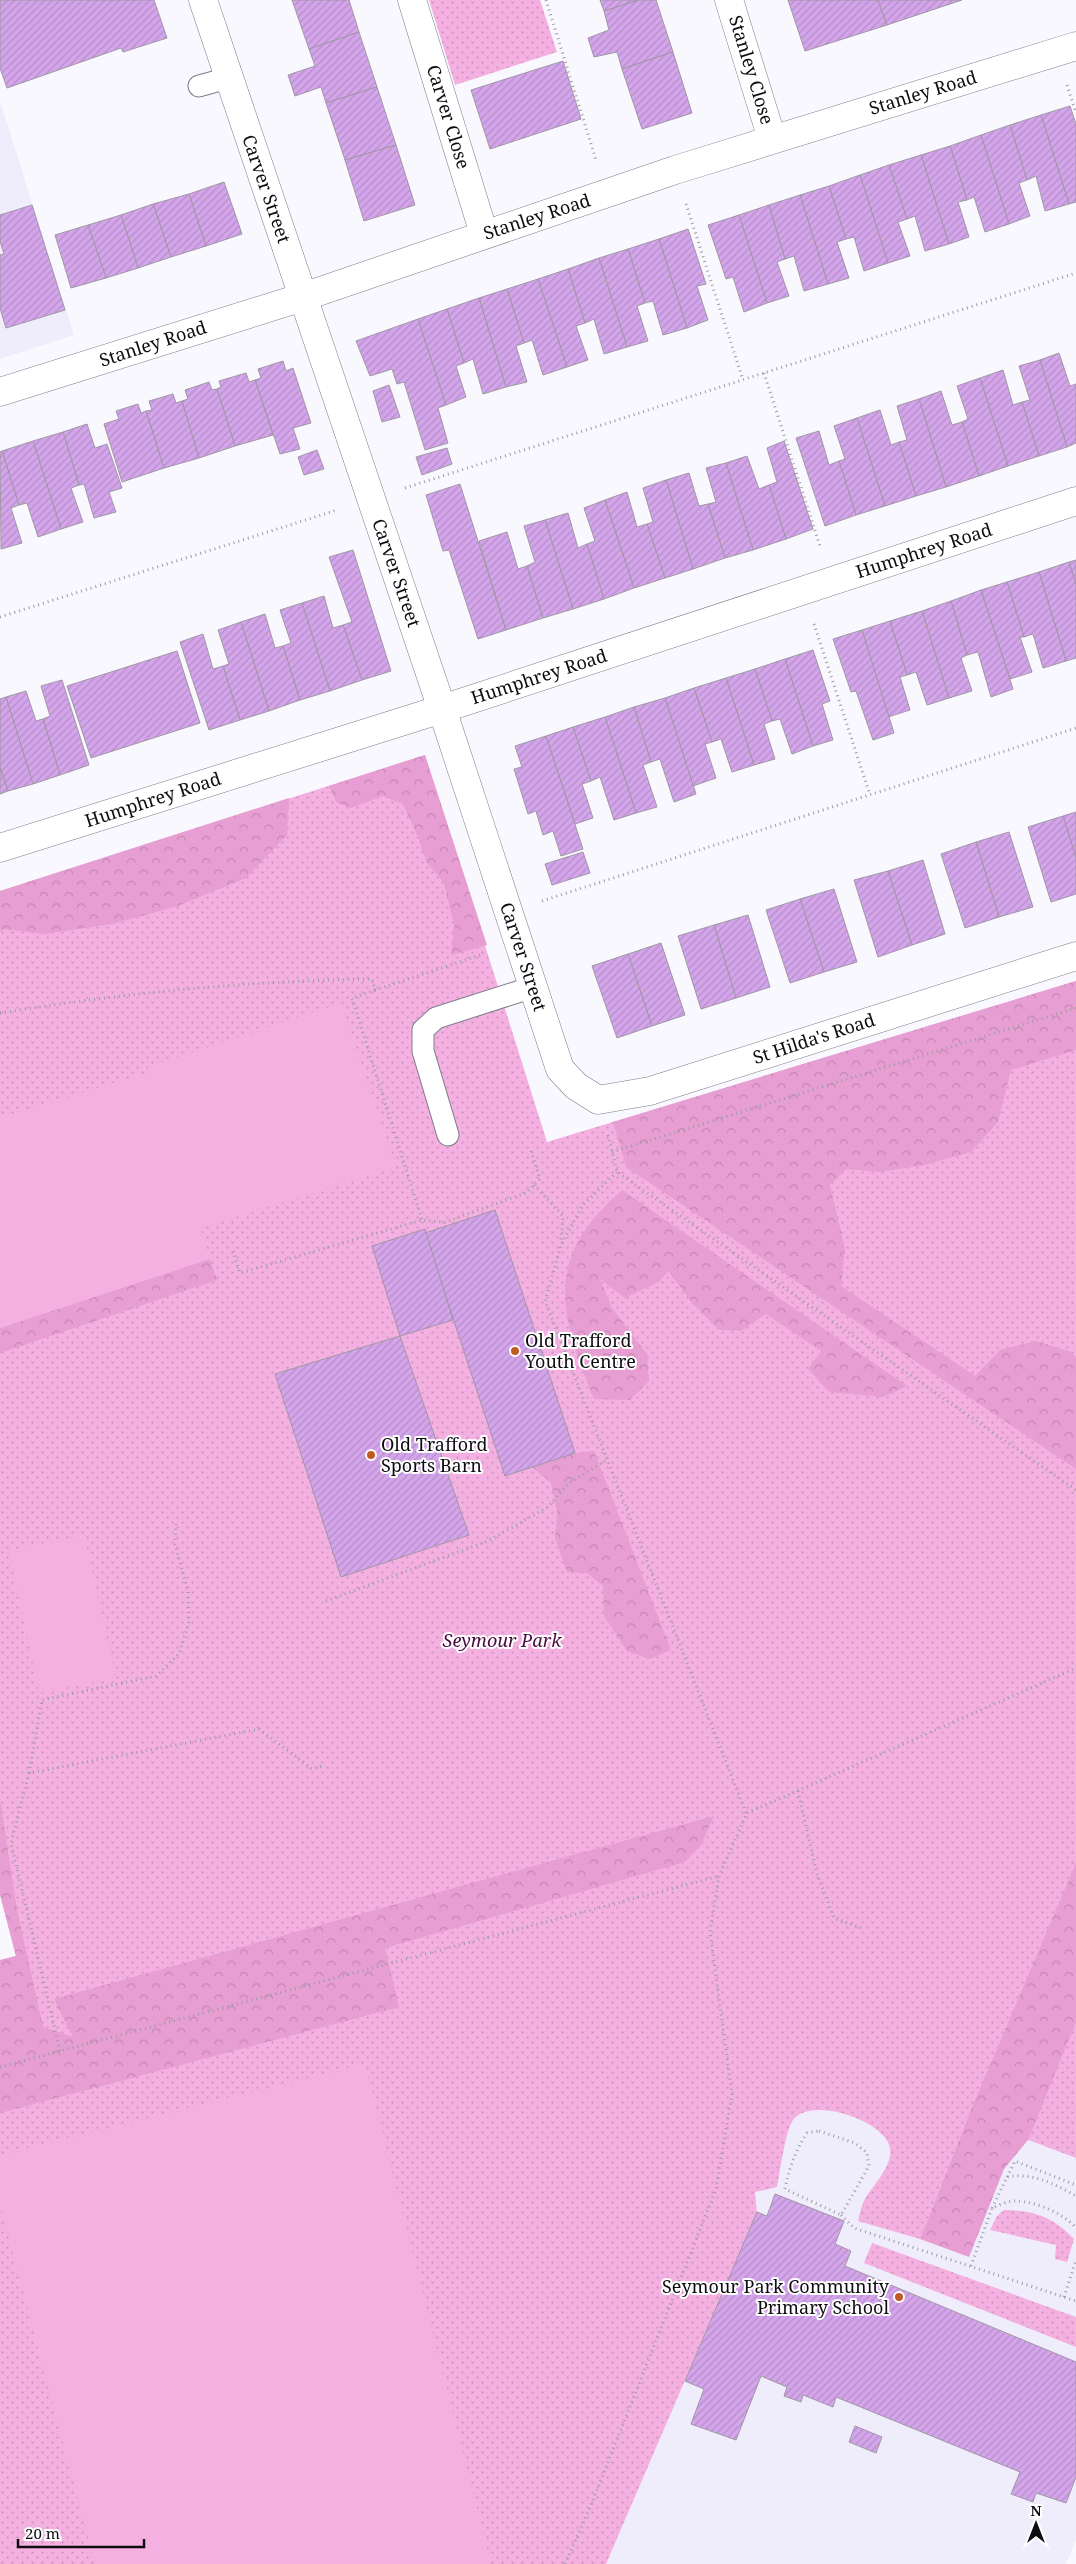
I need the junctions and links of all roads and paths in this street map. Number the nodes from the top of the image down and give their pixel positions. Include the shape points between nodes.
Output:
1 (203, 0) edge
2 (412, 0) edge
3 (546, 0) edge
4 (729, 0) edge
5 (1076, 46) edge
6 (228, 78) junction
7 (198, 86) dead end
8 (772, 139) junction
9 (676, 170) junction
10 (606, 194) junction
11 (484, 234) junction
12 (1076, 274) edge
13 (303, 297) junction
14 (764, 373) junction
15 (743, 380) junction
16 (0, 392) edge
17 (371, 499) junction
18 (1076, 501) edge
19 (832, 580) junction
20 (803, 590) junction
21 (0, 617) edge
22 (442, 709) junction
23 (1076, 728) edge
24 (870, 795) junction
25 (0, 848) edge
26 (508, 912) junction
27 (518, 943) junction
28 (1076, 956) edge
29 (533, 988) junction
30 (375, 990) junction
31 (1076, 1008) edge
32 (0, 1013) edge
33 (598, 1100) junction
34 (448, 1135) dead end
35 (530, 1148) dead end
36 (612, 1152) junction
37 (616, 1172) junction
38 (534, 1185) junction
39 (422, 1220) junction
40 (561, 1244) junction
41 (233, 1251) dead end
42 (607, 1460) junction
43 (1076, 1490) edge
44 (176, 1524) dead end
45 (326, 1601) dead end
46 (1076, 1668) edge
47 (323, 1766) dead end
48 (29, 1773) junction
49 (798, 1791) junction
50 (746, 1813) junction
51 (718, 1876) junction
52 (861, 1928) dead end
53 (60, 2051) junction
54 (0, 2067) edge
55 (1007, 2178) junction
56 (1076, 2185) edge
57 (1076, 2196) edge
58 (992, 2208) junction
59 (841, 2215) junction
60 (1076, 2228) edge
61 (1076, 2260) edge
62 (971, 2266) junction
63 (1064, 2297) junction
64 (1076, 2301) edge
65 (565, 2564) edge

1 - 6 street, Carver Street
2 - 11 street, Carver Close
3 - 10 path
4 - 8 street, Stanley Close
5 - 8 street, Stanley Road
6 - 7 lane
6 - 13 street, Carver Street
8 - 9 street, Stanley Road
9 - 10 street, Stanley Road
9 - 15 path
10 - 11 street, Stanley Road
11 - 13 street, Stanley Road
12 - 14 path
13 - 16 street, Stanley Road
13 - 17 street, Carver Street
14 - 15 path
14 - 19 path
15 - 17 path
17 - 21 path
17 - 22 street, Carver Street
18 - 19 street, Humphrey Road
19 - 20 street, Humphrey Road
20 - 22 street, Humphrey Road
20 - 24 path
22 - 25 street, Humphrey Road
22 - 26 street, Carver Street
23 - 24 path
24 - 26 path
26 - 27 street, Carver Street
27 - 29 street, Carver Street
27 - 30 path
28 - 33 street, St Hilda's Road via 650,1091
29 - 33 street, Carver Street via 560,1069 576,1086
29 - 34 lane via 436,1018 423,1030 423,1051
30 - 32 path via 372,979 291,980 104,997
30 - 39 path via 352,998
31 - 36 path
33 - 36 path
35 - 38 path via 540,1179
36 - 37 path
37 - 40 path via 583,1205
37 - 43 path
38 - 39 path via 526,1193 445,1222
38 - 40 path via 563,1216
39 - 41 path via 240,1273
40 - 42 path via 545,1301
42 - 45 path via 569,1483 548,1507 488,1541
42 - 50 path
44 - 48 path via 175,1544 188,1591 189,1622 179,1654 156,1676 42,1700
46 - 49 path
47 - 48 path via 312,1769 259,1728
48 - 53 path via 11,1843
49 - 50 path
49 - 52 path via 817,1874 834,1918
50 - 51 path
51 - 53 path
51 - 65 path via 710,1932 732,2094 716,2189 592,2505
53 - 54 path
55 - 56 path via 1015,2161
55 - 57 path via 1016,2175 1040,2178
55 - 58 path
58 - 60 path via 1014,2201 1042,2207
58 - 62 path
59 - 59 path via 869,2166 867,2153 855,2143 833,2134 807,2133 790,2163 785,2189
59 - 62 path via 854,2228
61 - 63 path
62 - 63 path
63 - 64 path

